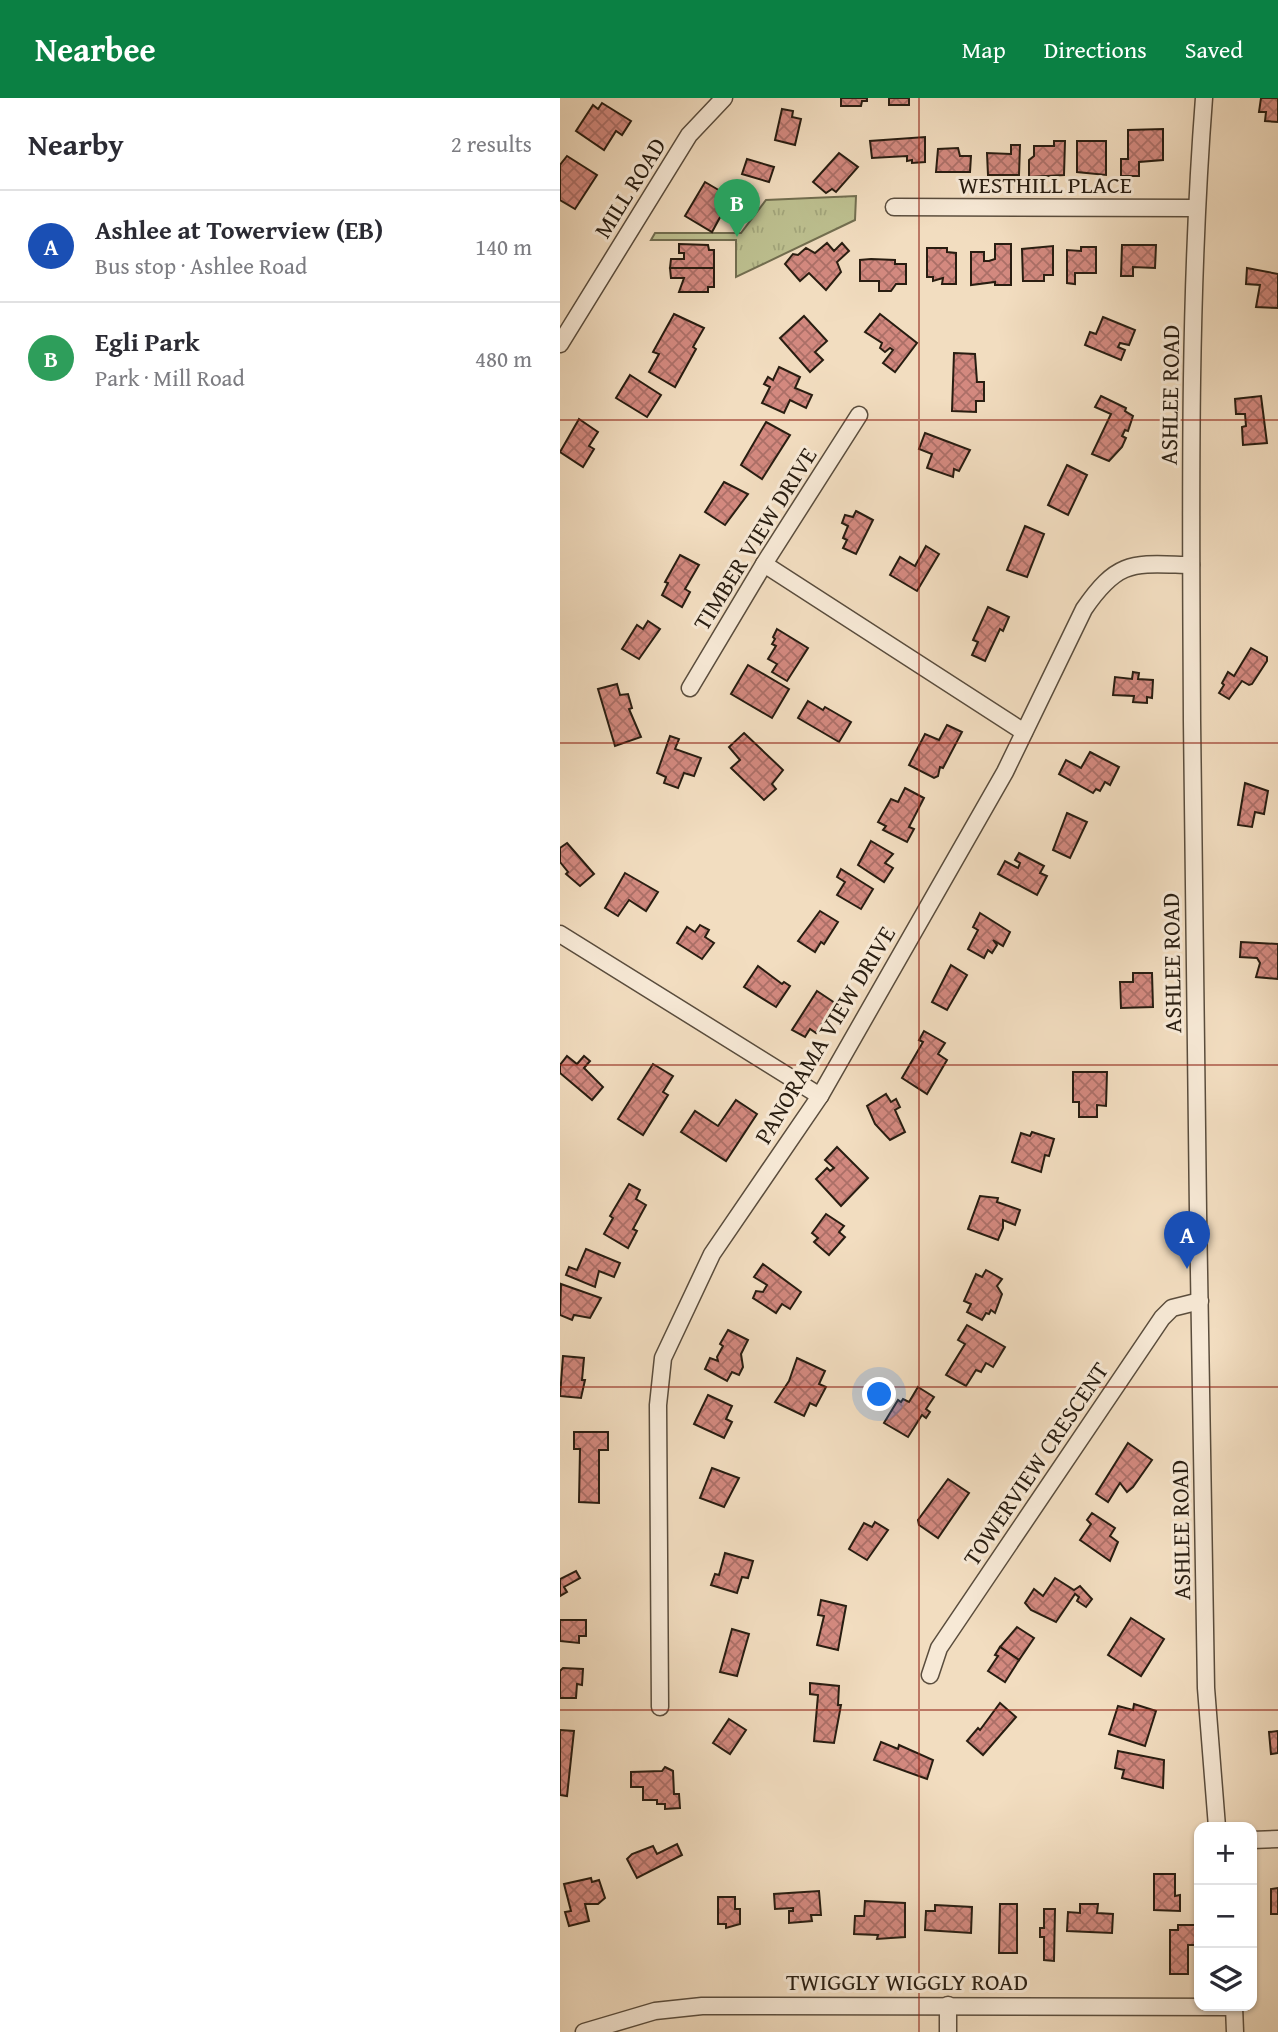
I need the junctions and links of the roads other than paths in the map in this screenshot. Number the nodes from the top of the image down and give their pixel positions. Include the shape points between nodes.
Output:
1 (724, 98) edge
2 (1204, 98) edge
3 (894, 207) dead end
4 (1196, 208) junction
5 (560, 344) edge
6 (859, 415) dead end
7 (764, 564) junction
8 (1191, 565) junction
9 (690, 688) dead end
10 (1024, 732) junction
11 (560, 933) edge
12 (820, 1097) junction
13 (1200, 1301) junction
14 (930, 1675) dead end
15 (660, 1707) dead end
16 (1217, 1822) edge
17 (1278, 1839) edge
18 (1257, 1840) edge
19 (948, 2005) junction
20 (1194, 2007) edge
21 (1234, 2011) edge
22 (584, 2032) edge
23 (948, 2032) edge
24 (1235, 2032) edge

1 - 5 street, MILL ROAD via 689,135
2 - 4 street, ASHLEE ROAD
3 - 4 street, WESTHILL PLACE
4 - 8 street, ASHLEE ROAD
6 - 7 street, TIMBER VIEW DRIVE
7 - 9 street, TIMBER VIEW DRIVE
7 - 10 street
8 - 10 street, PANORAMA VIEW DRIVE via 1142,564 1123,568 1105,580 1084,609
8 - 13 street, ASHLEE ROAD
10 - 12 street, PANORAMA VIEW DRIVE
11 - 12 street
12 - 15 street, PANORAMA VIEW DRIVE via 712,1254 663,1358 658,1405
13 - 14 street, TOWERVIEW CRESCENT via 1172,1308 1162,1318 939,1648
13 - 16 street, ASHLEE ROAD via 1206,1688
17 - 18 street
19 - 20 street, TWIGGLY WIGGLY ROAD
19 - 22 street, TWIGGLY WIGGLY ROAD via 702,2006 654,2011
19 - 23 street
21 - 24 street

